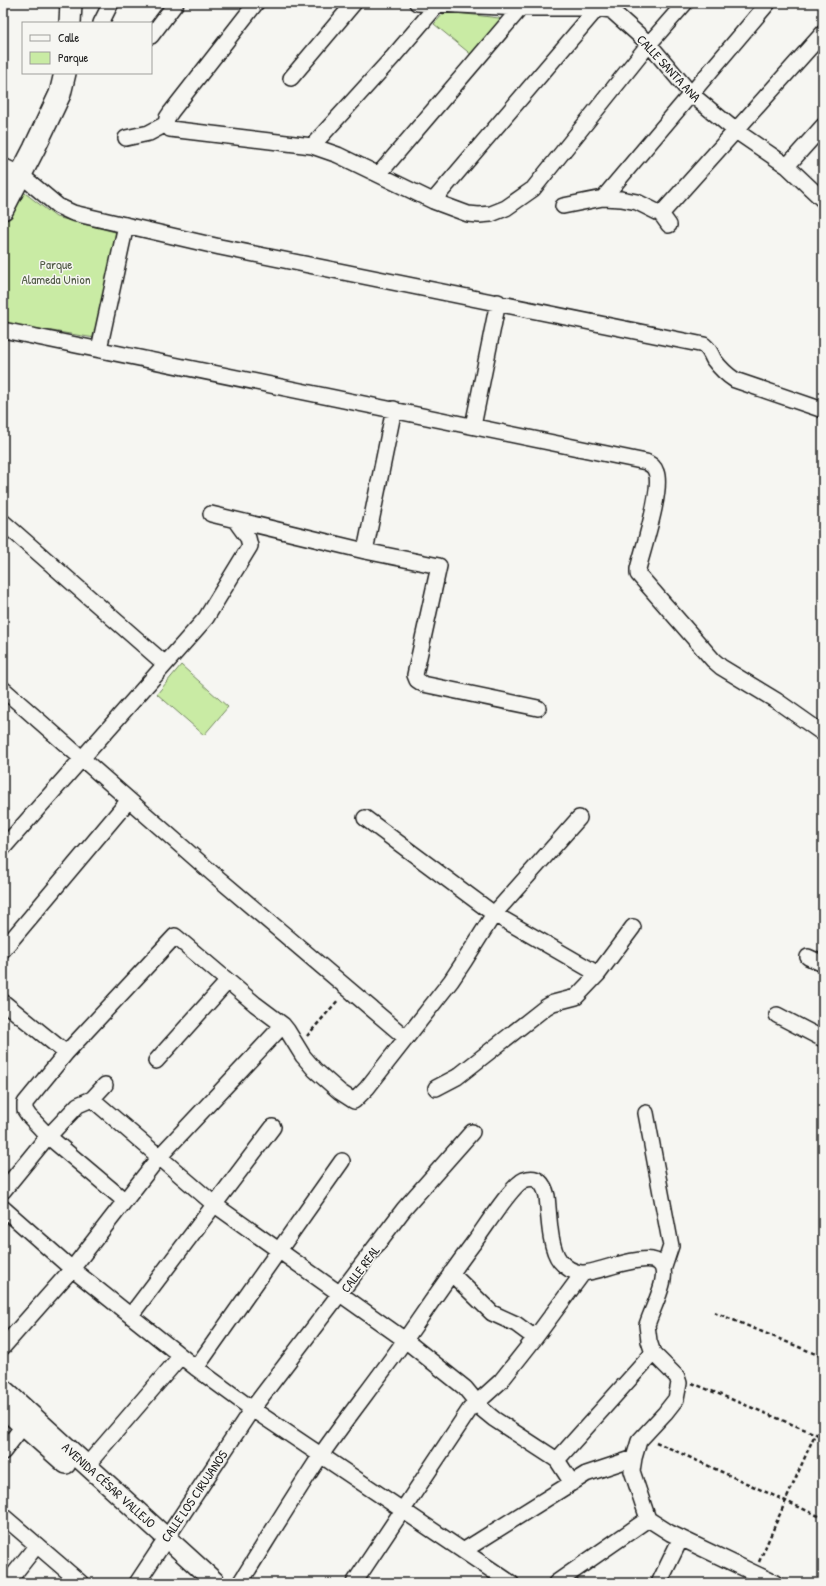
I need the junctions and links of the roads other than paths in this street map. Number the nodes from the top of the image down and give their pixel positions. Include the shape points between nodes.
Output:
1 (71, 3) edge
2 (111, 3) edge
3 (176, 3) edge
4 (256, 3) edge
5 (354, 3) edge
6 (417, 3) edge
7 (685, 3) edge
8 (768, 3) edge
9 (438, 4) edge
10 (522, 6) edge
11 (600, 6) edge
12 (70, 22) edge
13 (102, 22) edge
14 (823, 33) edge
15 (152, 35) edge
16 (649, 44) junction
17 (64, 74) edge
18 (74, 74) edge
19 (291, 78) dead end
20 (60, 94) junction
21 (691, 94) junction
22 (166, 124) junction
23 (823, 126) edge
24 (736, 131) junction
25 (126, 138) dead end
26 (312, 146) junction
27 (787, 166) junction
28 (12, 170) edge
29 (379, 174) junction
30 (603, 198) junction
31 (823, 200) edge
32 (433, 201) junction
33 (563, 206) dead end
34 (3, 209) edge
35 (126, 226) junction
36 (498, 302) junction
37 (3, 330) edge
38 (99, 349) junction
39 (394, 409) junction
40 (823, 410) edge
41 (473, 426) junction
42 (211, 514) dead end
43 (235, 520) junction
44 (3, 522) edge
45 (365, 551) junction
46 (165, 664) junction
47 (3, 689) edge
48 (538, 708) dead end
49 (821, 732) dead end
50 (81, 759) junction
51 (130, 800) junction
52 (365, 818) dead end
53 (579, 818) dead end
54 (3, 848) edge
55 (494, 914) junction
56 (633, 927) dead end
57 (3, 950) edge
58 (808, 957) dead end
59 (823, 964) edge
60 (598, 974) junction
61 (228, 982) junction
62 (3, 1002) edge
63 (776, 1015) dead end
64 (282, 1025) junction
65 (406, 1038) junction
66 (823, 1040) edge
67 (66, 1053) junction
68 (156, 1061) dead end
69 (105, 1085) dead end
70 (436, 1088) dead end
71 (92, 1099) junction
72 (646, 1113) dead end
73 (273, 1128) dead end
74 (472, 1132) dead end
75 (49, 1137) junction
76 (159, 1158) junction
77 (342, 1161) dead end
78 (3, 1192) edge
79 (124, 1201) junction
80 (215, 1204) junction
81 (3, 1208) edge
82 (279, 1250) junction
83 (72, 1269) junction
84 (663, 1270) junction
85 (451, 1273) junction
86 (583, 1273) junction
87 (340, 1295) junction
88 (131, 1315) junction
89 (535, 1338) junction
90 (405, 1340) junction
91 (3, 1347) edge
92 (653, 1353) junction
93 (180, 1357) junction
94 (196, 1368) junction
95 (3, 1389) edge
96 (477, 1402) junction
97 (3, 1408) edge
98 (252, 1409) junction
99 (23, 1426) junction
100 (3, 1452) edge
101 (321, 1455) junction
102 (634, 1458) junction
103 (557, 1460) junction
104 (87, 1466) junction
105 (572, 1483) junction
106 (402, 1509) junction
107 (3, 1516) edge
108 (648, 1519) junction
109 (681, 1538) junction
110 (164, 1541) junction
111 (37, 1545) junction
112 (463, 1551) junction
113 (752, 1578) edge
114 (216, 1582) edge
115 (7, 1583) edge
116 (82, 1583) edge
117 (137, 1583) edge
118 (240, 1583) edge
119 (355, 1583) edge
120 (510, 1583) edge
121 (556, 1583) edge
122 (659, 1583) edge
123 (775, 1583) edge

1 - 12 main road
2 - 13 street
3 - 15 street
4 - 22 street via 171,112
5 - 19 street
6 - 9 street, CALLE SANTA ANA
7 - 16 street
8 - 21 street
9 - 10 street, CALLE SANTA ANA
9 - 26 street
10 - 11 street, CALLE SANTA ANA
10 - 29 street
11 - 16 street, CALLE SANTA ANA via 611,10
11 - 32 street
14 - 24 street
16 - 21 street, CALLE SANTA ANA
16 - 32 street via 533,188 506,208 491,214 468,214
17 - 20 main road
18 - 20 street
20 - 28 main road
21 - 24 street, CALLE SANTA ANA
21 - 30 street
22 - 25 street via 149,133
22 - 26 street via 170,129 178,131
23 - 27 street
24 - 27 street, CALLE SANTA ANA
24 - 30 street via 665,219 637,202
26 - 29 street
27 - 31 street, CALLE SANTA ANA
28 - 34 main road
28 - 35 street via 48,200 65,210
29 - 32 street
30 - 33 street
35 - 36 street via 228,249
35 - 38 street
36 - 40 street via 704,345 725,374 735,380
36 - 41 street
37 - 38 street
38 - 39 street
39 - 41 street
39 - 45 street
41 - 49 street via 653,465 658,480 652,520 638,574 721,667 777,701
42 - 43 street
43 - 45 street
43 - 46 street via 248,538 250,546 206,618
44 - 46 street
45 - 48 street via 439,566 415,675 417,680 423,684
46 - 50 street
47 - 50 street
50 - 51 street
50 - 54 street
51 - 57 street
51 - 65 street
52 - 55 street
53 - 55 street
55 - 60 street
55 - 65 street via 465,960
56 - 60 street
58 - 59 street
60 - 70 street via 576,997 546,1007 456,1077
61 - 64 street
61 - 67 street via 174,936
61 - 68 street
62 - 67 street
63 - 66 street
64 - 65 street via 315,1070 354,1101
64 - 76 street
67 - 75 street via 25,1103 25,1110 29,1116
69 - 71 street
71 - 75 street via 78,1105
71 - 76 street
72 - 84 street via 671,1246
73 - 80 street
74 - 87 street, CALLE REAL via 404,1209
75 - 78 street
75 - 79 street
76 - 79 street
76 - 80 street
77 - 82 street
79 - 83 street
80 - 82 street
80 - 88 street
81 - 83 street
82 - 87 street
82 - 94 street
83 - 88 street
83 - 91 street
84 - 86 street via 654,1259 644,1259
84 - 92 street via 664,1279 647,1325
85 - 86 street via 510,1193 522,1181 528,1179 538,1180 545,1187 554,1251 561,1262 572,1270
85 - 89 street via 492,1313 516,1324
85 - 90 street
86 - 89 street
87 - 90 street
87 - 98 street, CALLE REAL
88 - 93 street
89 - 96 street via 501,1381
90 - 96 street via 465,1388
90 - 101 street
92 - 102 street via 677,1376 679,1383 676,1399 639,1441
92 - 103 street
93 - 94 street
93 - 104 street
94 - 98 street
95 - 104 street, AVENIDA CÉSAR VALLEJO
96 - 103 street via 494,1419
96 - 106 street
97 - 99 street, AVENIDA CÉSAR VALLEJO
98 - 101 street
98 - 110 street, CALLE LOS CIRUJANOS
99 - 100 street
99 - 110 street, AVENIDA CÉSAR VALLEJO via 132,1522
101 - 106 street
101 - 118 street
102 - 105 street via 586,1474
102 - 108 street via 632,1471
103 - 105 street
104 - 110 street, AVENIDA CÉSAR VALLEJO
105 - 112 street
106 - 112 street
106 - 119 street
107 - 111 street
108 - 109 street
108 - 121 street
109 - 113 street
109 - 122 street
110 - 114 street, AVENIDA CÉSAR VALLEJO
110 - 117 street, CALLE LOS CIRUJANOS
111 - 115 street
111 - 116 street
112 - 120 street
113 - 123 street

